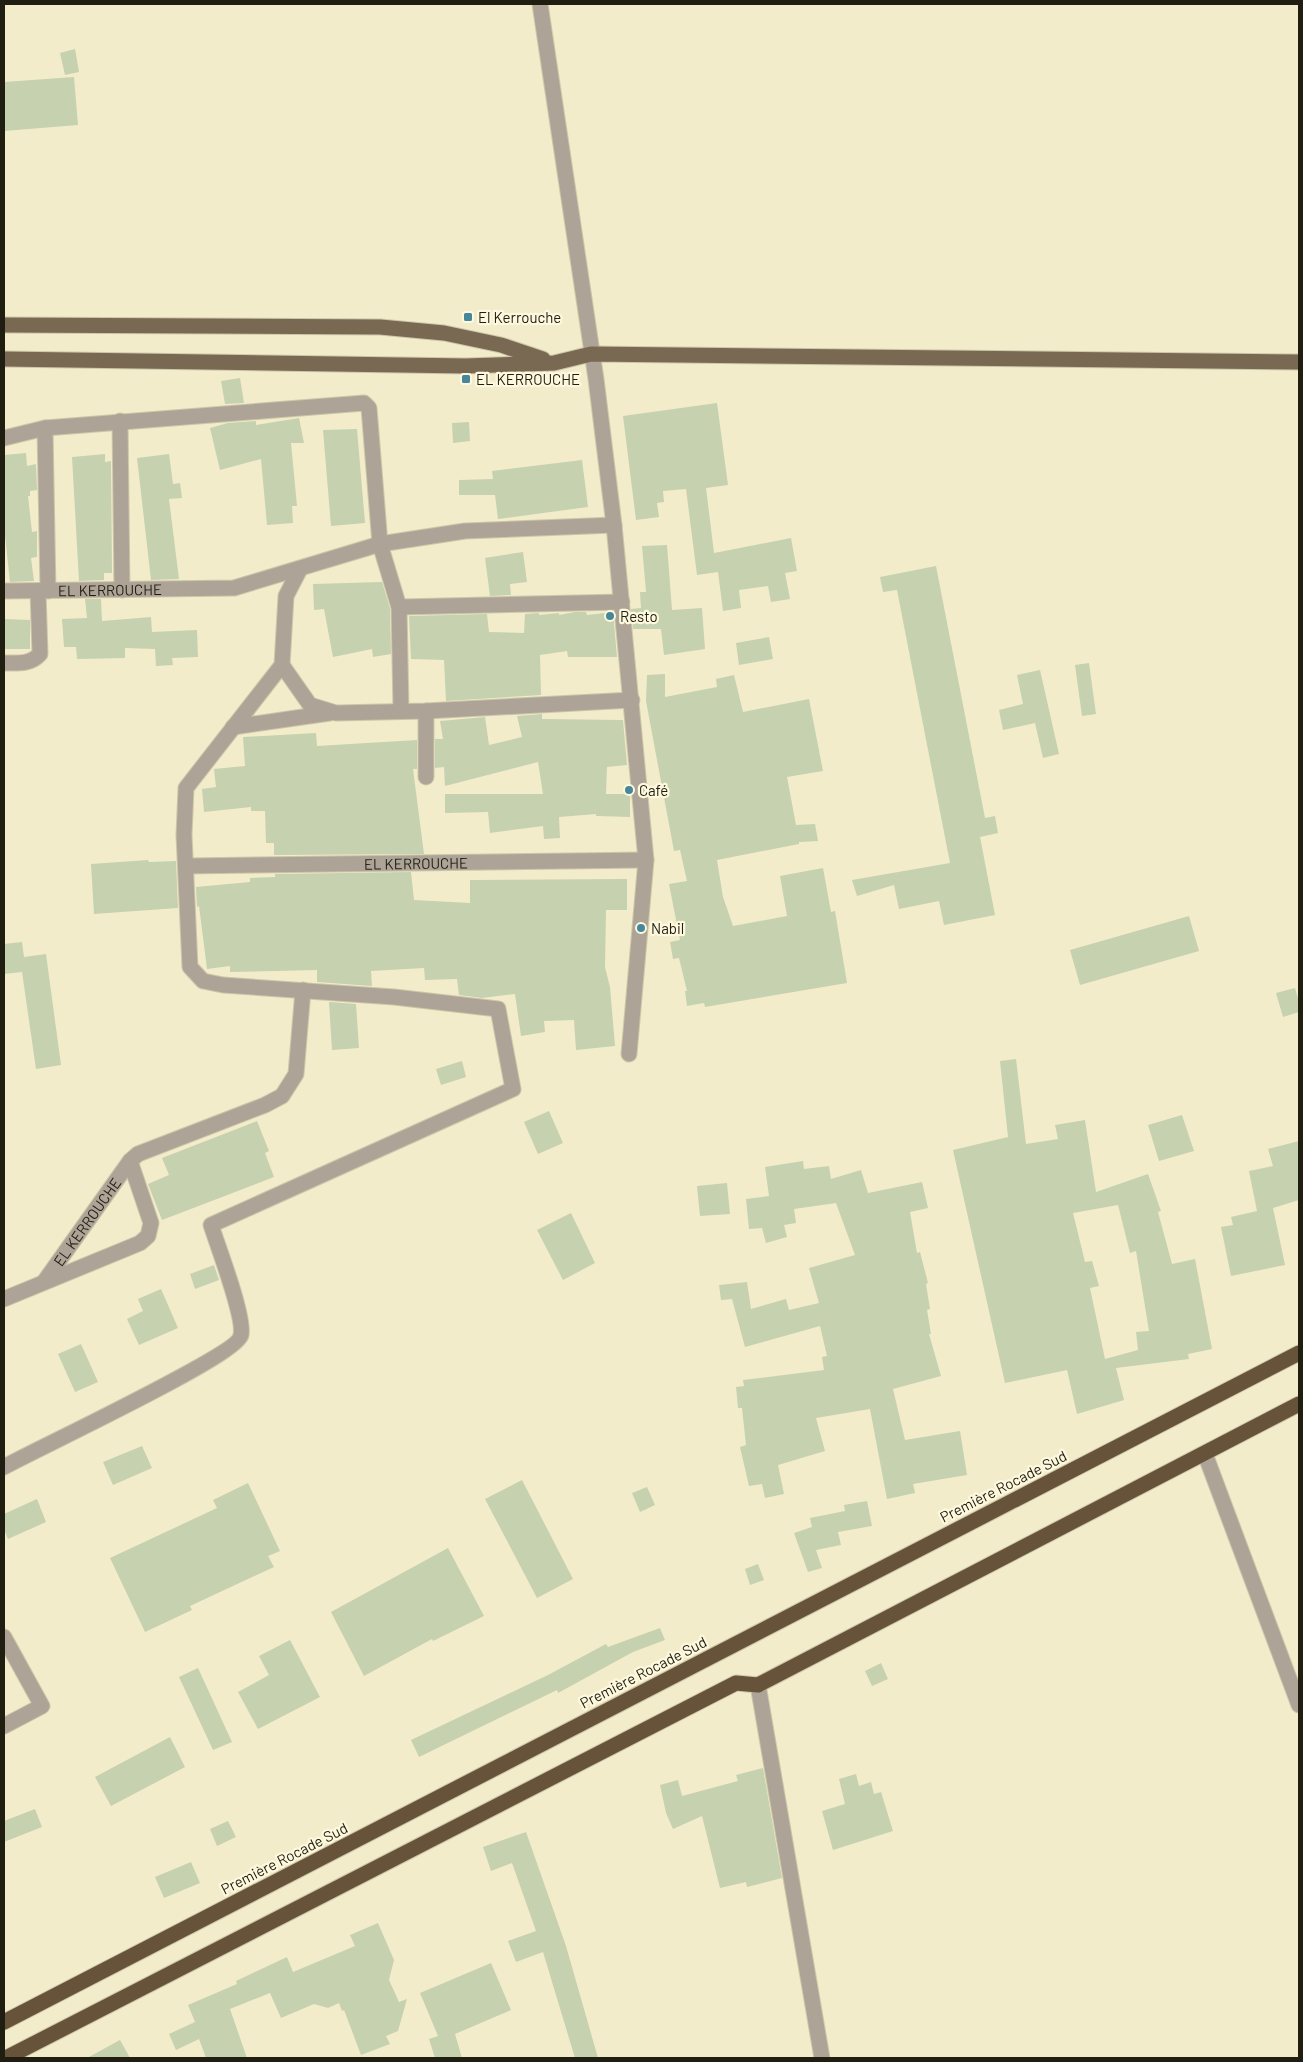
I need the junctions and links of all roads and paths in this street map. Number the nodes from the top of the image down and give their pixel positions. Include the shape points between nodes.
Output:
1 (540, 4) edge
2 (4, 324) edge
3 (591, 354) junction
4 (4, 359) edge
5 (1299, 362) edge
6 (554, 363) junction
7 (120, 421) junction
8 (45, 428) junction
9 (4, 438) edge
10 (614, 525) junction
11 (380, 544) junction
12 (300, 569) junction
13 (122, 590) junction
14 (4, 591) edge
15 (43, 591) junction
16 (622, 602) junction
17 (399, 607) junction
18 (4, 663) edge
19 (282, 665) junction
20 (632, 700) junction
21 (401, 711) junction
22 (426, 711) junction
23 (336, 712) junction
24 (233, 726) junction
25 (426, 777) dead end
26 (646, 860) junction
27 (186, 866) junction
28 (303, 990) junction
29 (629, 1054) dead end
30 (130, 1161) junction
31 (44, 1282) junction
32 (4, 1299) edge
33 (1299, 1353) edge
34 (1299, 1404) edge
35 (1205, 1454) junction
36 (4, 1467) edge
37 (4, 1637) edge
38 (758, 1685) junction
39 (1299, 1704) edge
40 (4, 1726) edge
41 (4, 2022) edge
42 (6, 2058) edge
43 (822, 2058) edge

1 - 3 street
2 - 6 main road via 380,327 444,333 501,345
3 - 5 main road
3 - 6 main road
3 - 10 street
4 - 6 main road via 466,366
7 - 8 street
7 - 11 street via 364,402 369,408
7 - 13 street
8 - 9 street
8 - 15 street
10 - 11 street, EL KERROUCHE via 465,531
10 - 16 street
11 - 12 street, EL KERROUCHE
11 - 17 street
12 - 13 street, EL KERROUCHE via 234,588
12 - 19 street via 286,596
13 - 15 street, EL KERROUCHE
14 - 15 street, EL KERROUCHE
15 - 18 street, EL KERROUCHE via 40,654 35,660
16 - 17 street
16 - 20 street
17 - 21 street
19 - 23 street via 310,705
19 - 24 street
20 - 22 street
20 - 26 street
21 - 22 street
21 - 23 street
22 - 25 street
23 - 24 street
24 - 27 street via 186,788
26 - 27 street, EL KERROUCHE
26 - 29 street
27 - 28 street via 190,967 203,980 223,985
28 - 30 street, EL KERROUCHE via 296,1074 282,1096 148,1148
28 - 36 street via 498,1009 514,1089 212,1226 240,1318 242,1336 238,1342 206,1363
30 - 31 street, EL KERROUCHE
30 - 31 street, EL KERROUCHE via 151,1223 148,1236 140,1243
31 - 32 street, EL KERROUCHE
33 - 41 highway, Première Rocade Sud
34 - 35 highway
35 - 38 highway
35 - 39 street
37 - 40 street via 42,1706
38 - 42 highway via 736,1683
38 - 43 street

